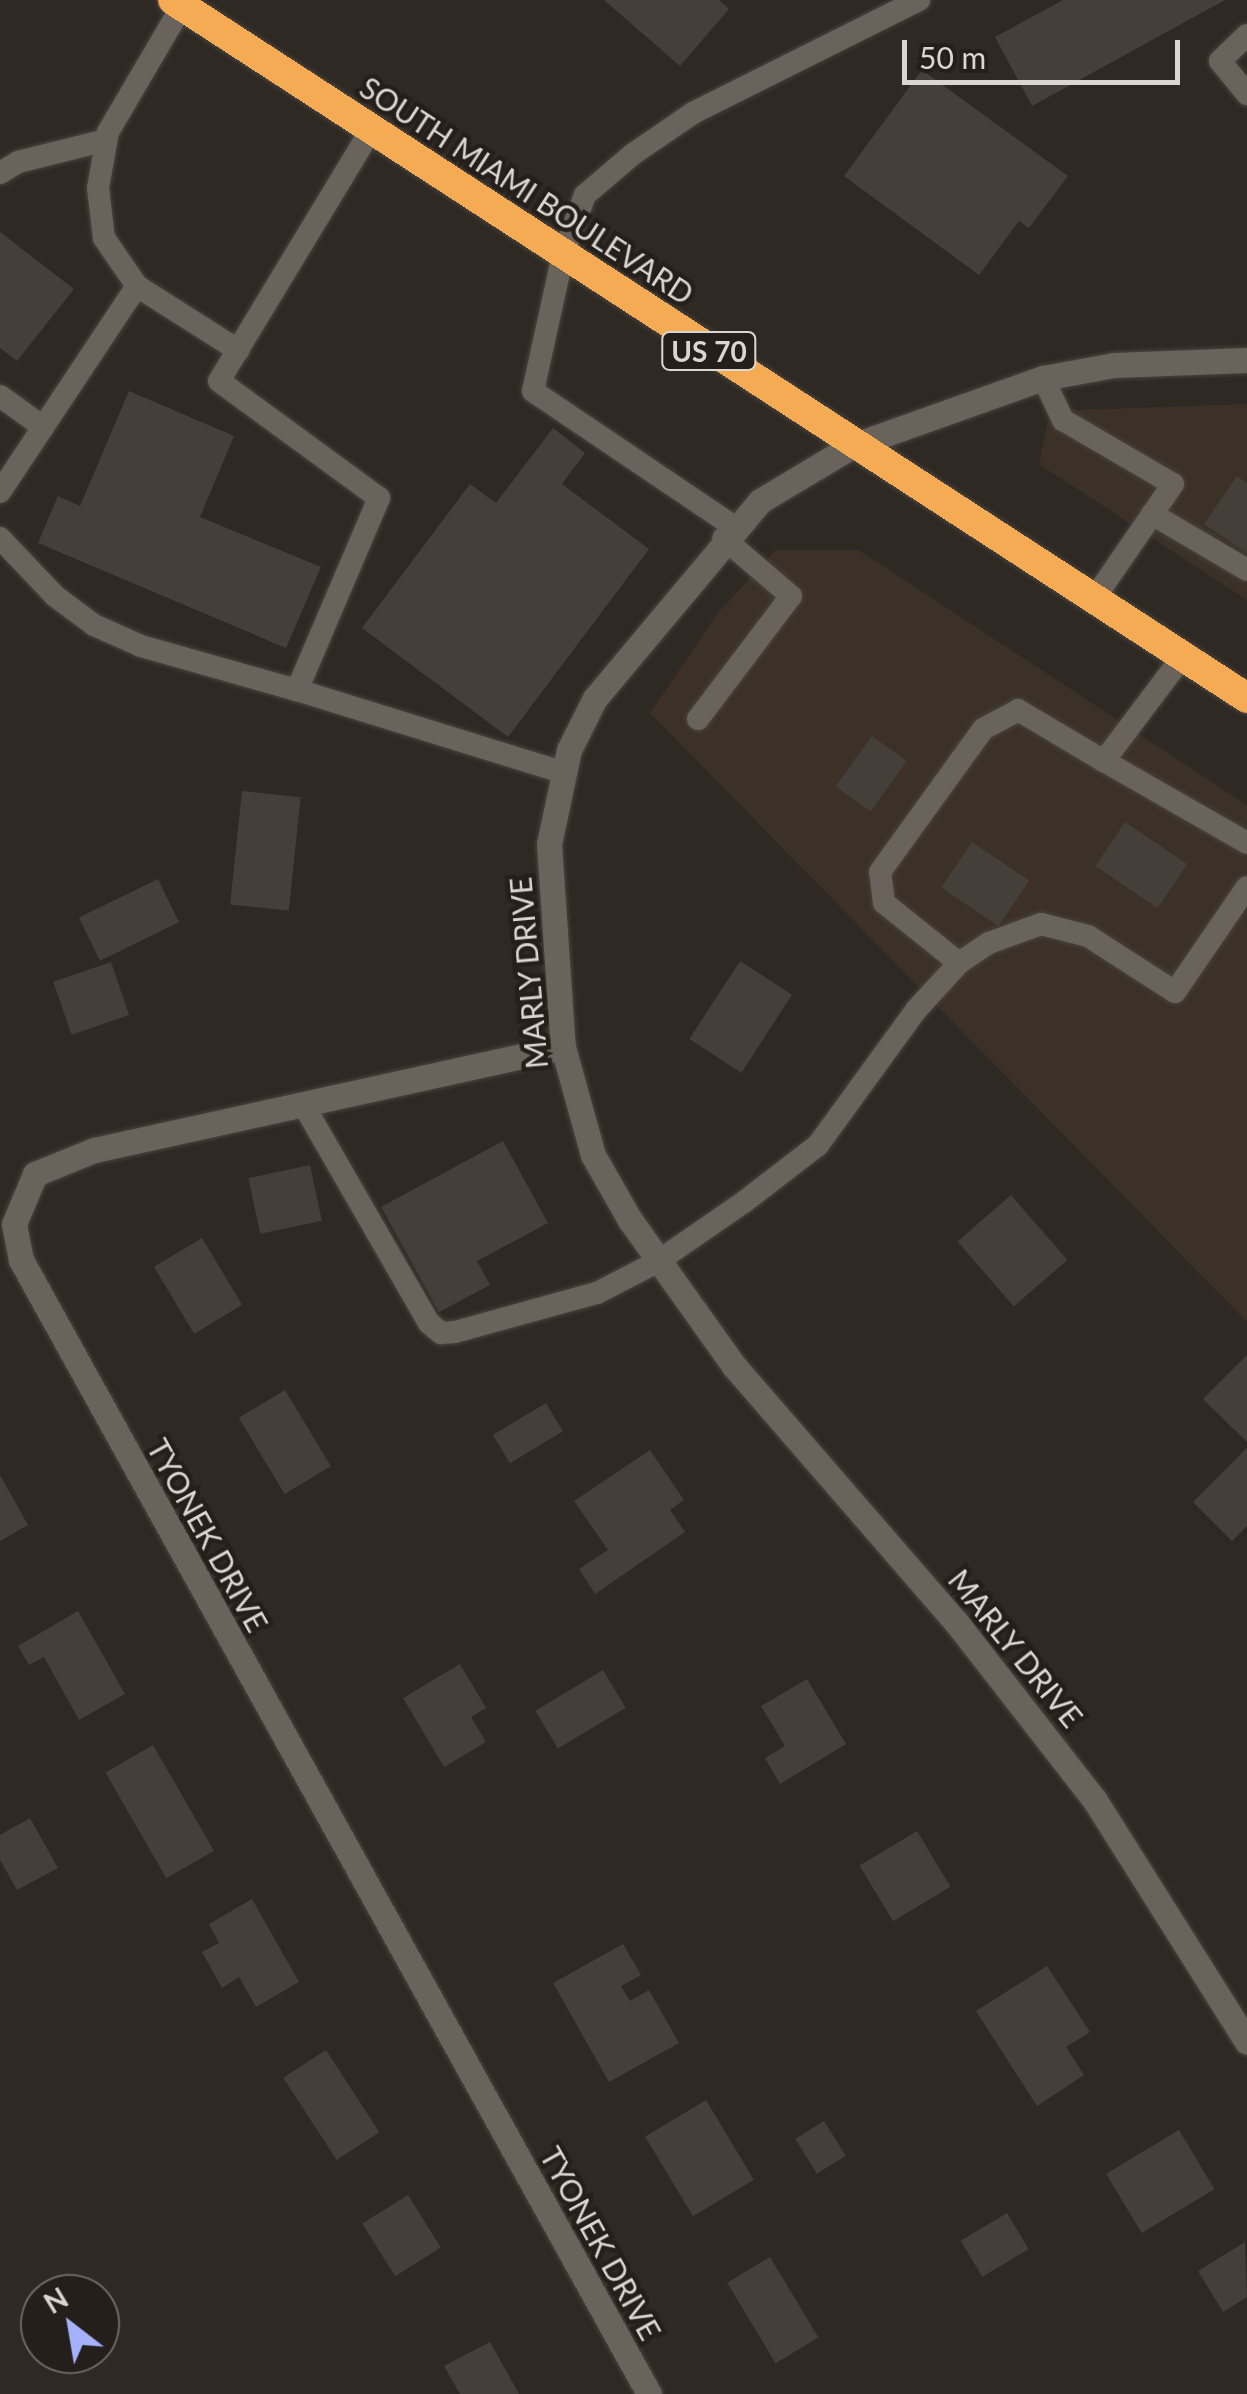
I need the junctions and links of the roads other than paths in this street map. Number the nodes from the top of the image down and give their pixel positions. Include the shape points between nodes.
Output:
1 (919, 0) edge
2 (178, 3) edge
3 (1247, 36) edge
4 (1247, 94) edge
5 (371, 130) junction
6 (106, 140) junction
7 (0, 173) edge
8 (563, 255) junction
9 (137, 286) junction
10 (238, 350) junction
11 (1247, 360) edge
12 (1044, 378) junction
13 (0, 396) edge
14 (42, 426) junction
15 (852, 446) junction
16 (0, 492) edge
17 (1152, 514) junction
18 (728, 532) junction
19 (0, 538) edge
20 (1247, 570) edge
21 (1094, 599) junction
22 (1183, 656) junction
23 (297, 690) junction
24 (1247, 698) edge
25 (698, 720) dead end
26 (1104, 760) junction
27 (562, 772) junction
28 (1247, 842) edge
29 (1247, 887) edge
30 (959, 963) junction
31 (563, 1047) junction
32 (303, 1104) junction
33 (657, 1262) junction
34 (1247, 2042) edge
35 (649, 2394) edge

1 - 8 lane via 693,113 633,154 585,195
2 - 5 highway, SOUTH MIAMI BOULEVARD / US 70
2 - 6 lane
3 - 4 lane via 1220,62
5 - 8 highway, SOUTH MIAMI BOULEVARD / US 70
5 - 10 lane
6 - 7 lane via 18,162
6 - 9 lane via 98,188 104,238
8 - 15 highway, SOUTH MIAMI BOULEVARD / US 70
8 - 18 lane via 533,391
9 - 10 lane
9 - 14 lane
10 - 23 lane via 219,382 379,498
11 - 12 street, MARLY DRIVE via 1114,365
12 - 15 street, MARLY DRIVE
12 - 17 lane via 1063,420 1173,484
13 - 14 lane
14 - 16 lane
15 - 18 street, MARLY DRIVE via 760,501
15 - 21 highway, SOUTH MIAMI BOULEVARD / US 70
17 - 20 lane
17 - 21 lane
18 - 25 lane via 790,596
18 - 27 street, MARLY DRIVE via 595,698
19 - 23 lane via 55,596 94,625 141,646
21 - 22 highway, SOUTH MIAMI BOULEVARD / US 70
22 - 24 highway, SOUTH MIAMI BOULEVARD / US 70
22 - 26 lane
23 - 27 lane
26 - 28 lane
26 - 30 lane via 1018,710 983,729 880,872 884,903
27 - 31 street, MARLY DRIVE via 549,844
29 - 30 lane via 1175,992 1088,936 1041,924
30 - 33 lane via 818,1145
31 - 32 street, TYONEK DRIVE
31 - 33 street, MARLY DRIVE via 593,1154
32 - 33 lane via 388,1257 441,1333 598,1293
32 - 35 street, TYONEK DRIVE via 94,1150 35,1174 14,1224 20,1260
33 - 34 street, MARLY DRIVE via 734,1366 956,1622 1094,1799

